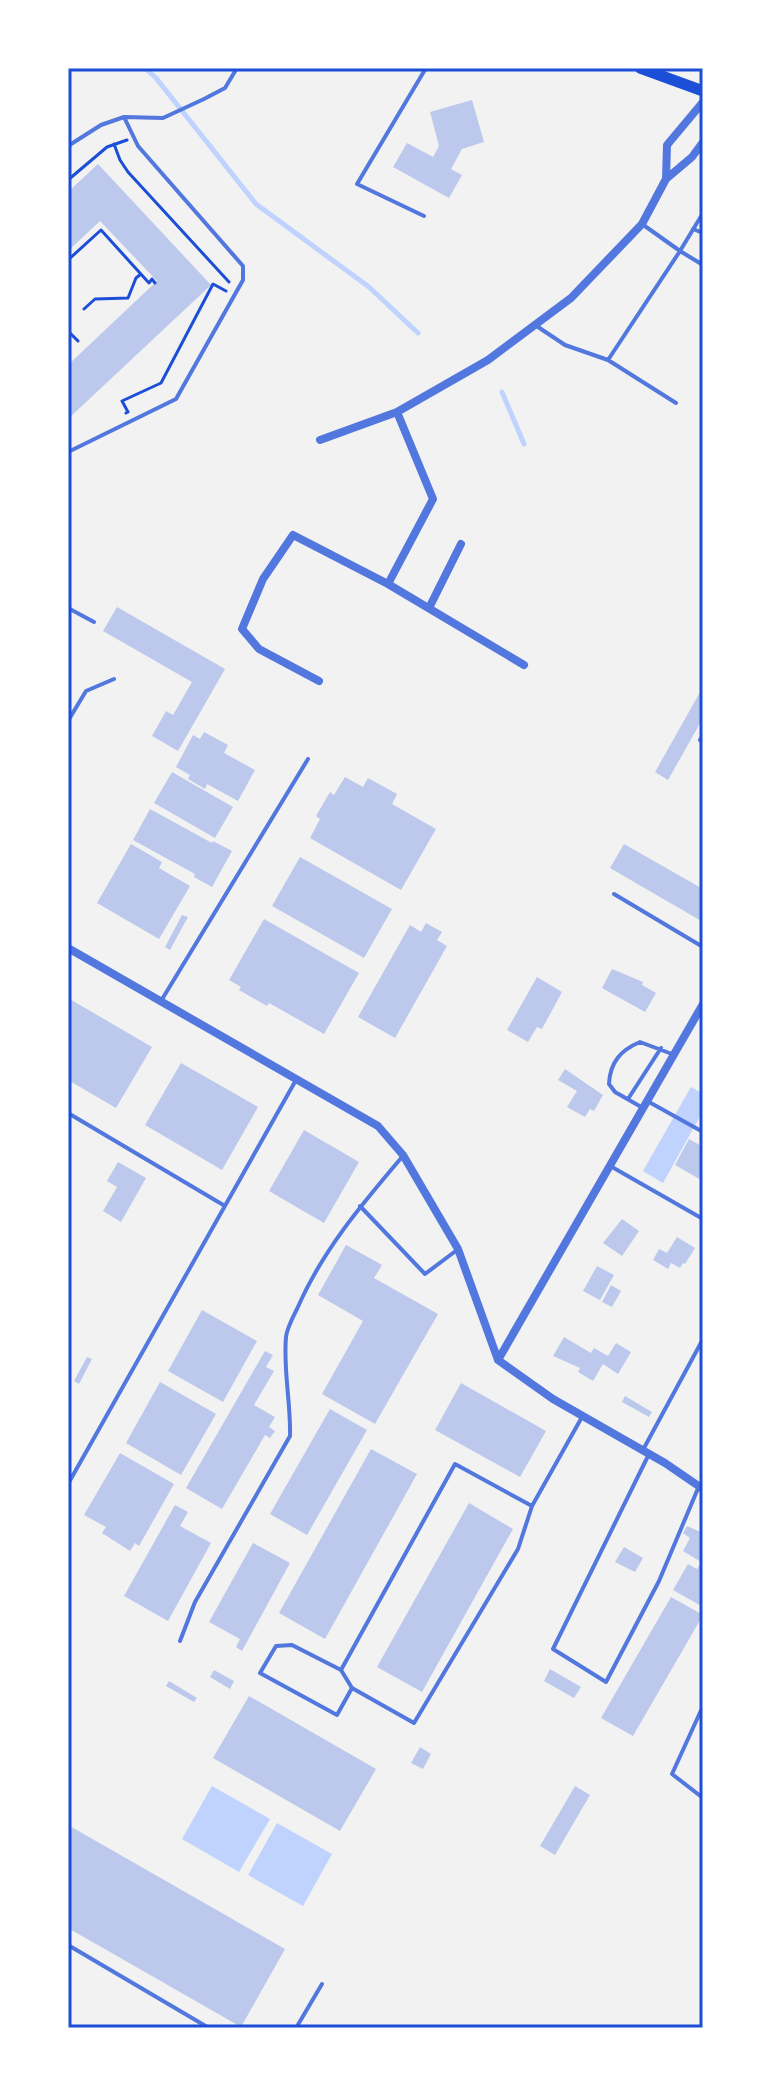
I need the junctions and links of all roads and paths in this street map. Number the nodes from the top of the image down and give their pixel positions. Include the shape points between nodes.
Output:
1 (237, 68) edge
2 (426, 68) edge
3 (640, 68) edge
4 (703, 91) edge
5 (703, 102) edge
6 (124, 117) junction
7 (127, 140) dead end
8 (703, 142) edge
9 (114, 144) junction
10 (69, 145) edge
11 (666, 179) junction
12 (68, 180) edge
13 (703, 213) edge
14 (424, 216) dead end
15 (642, 224) junction
16 (96, 225) dead end
17 (693, 229) junction
18 (101, 230) junction
19 (703, 233) edge
20 (680, 251) junction
21 (68, 260) edge
22 (703, 265) edge
23 (141, 274) junction
24 (155, 283) dead end
25 (84, 309) dead end
26 (535, 325) junction
27 (68, 331) edge
28 (78, 341) dead end
29 (608, 360) junction
30 (676, 403) dead end
31 (397, 412) junction
32 (116, 418) dead end
33 (320, 440) dead end
34 (68, 452) edge
35 (461, 544) dead end
36 (388, 584) junction
37 (68, 608) edge
38 (429, 608) junction
39 (94, 622) dead end
40 (524, 665) dead end
41 (114, 679) dead end
42 (319, 681) dead end
43 (68, 721) edge
44 (703, 735) edge
45 (703, 742) edge
46 (308, 759) dead end
47 (614, 894) dead end
48 (703, 947) edge
49 (68, 948) edge
50 (161, 1001) junction
51 (703, 1004) edge
52 (661, 1048) junction
53 (674, 1054) junction
54 (297, 1078) junction
55 (628, 1099) junction
56 (645, 1104) junction
57 (68, 1113) edge
58 (703, 1132) edge
59 (403, 1155) junction
60 (610, 1166) junction
61 (225, 1206) junction
62 (360, 1206) junction
63 (703, 1219) edge
64 (458, 1249) junction
65 (703, 1339) edge
66 (498, 1360) junction
67 (583, 1416) junction
68 (646, 1452) junction
69 (68, 1484) edge
70 (701, 1488) edge
71 (532, 1506) junction
72 (180, 1641) dead end
73 (341, 1670) junction
74 (352, 1688) junction
75 (703, 1706) edge
76 (703, 1798) edge
77 (68, 1945) edge
78 (322, 1984) dead end
79 (209, 2028) edge
80 (296, 2028) edge

1 - 6 lane via 225,88 163,118
2 - 14 lane via 357,184
3 - 4 main road
5 - 11 street via 667,145
6 - 10 lane
6 - 34 lane via 138,146 243,266 243,280 176,399
7 - 9 path
8 - 11 street
9 - 12 path
9 - 32 path via 128,172 231,284 227,292 213,284 161,383 122,401 128,412
11 - 15 street
13 - 17 lane
15 - 20 lane
15 - 26 street via 571,298
16 - 18 path
17 - 19 lane
17 - 20 lane
18 - 21 path
18 - 23 path
20 - 22 lane
20 - 29 lane
23 - 24 path
23 - 25 path via 128,298 95,299
26 - 29 lane via 565,345
26 - 31 street via 488,360
27 - 28 path
29 - 30 lane
31 - 33 street
31 - 36 street via 433,499
35 - 38 street
36 - 38 street
36 - 42 street via 293,535 263,579 242,629 259,649
37 - 39 lane
38 - 40 street
41 - 43 lane via 86,691
44 - 45 lane
46 - 50 lane
47 - 48 lane
49 - 50 street
50 - 54 street
51 - 53 street
52 - 53 lane
52 - 55 lane
52 - 55 lane via 640,1042 614,1061 609,1084
53 - 56 street
54 - 59 street via 378,1126
54 - 61 lane
55 - 56 lane
56 - 58 lane
56 - 60 street
57 - 61 lane
59 - 62 lane
59 - 64 street
60 - 63 lane
60 - 66 street
61 - 69 lane
62 - 64 lane via 425,1274
62 - 72 lane via 329,1249 286,1334 290,1436 195,1602
64 - 66 street
65 - 68 lane
66 - 67 street
67 - 68 street
67 - 71 lane
68 - 70 street
68 - 70 lane via 553,1649 606,1682
71 - 73 lane via 455,1464
71 - 74 lane via 518,1549 414,1723
73 - 74 lane
73 - 74 lane via 292,1645 276,1646 260,1673 337,1715
75 - 76 lane via 672,1774
77 - 79 lane
78 - 80 lane

